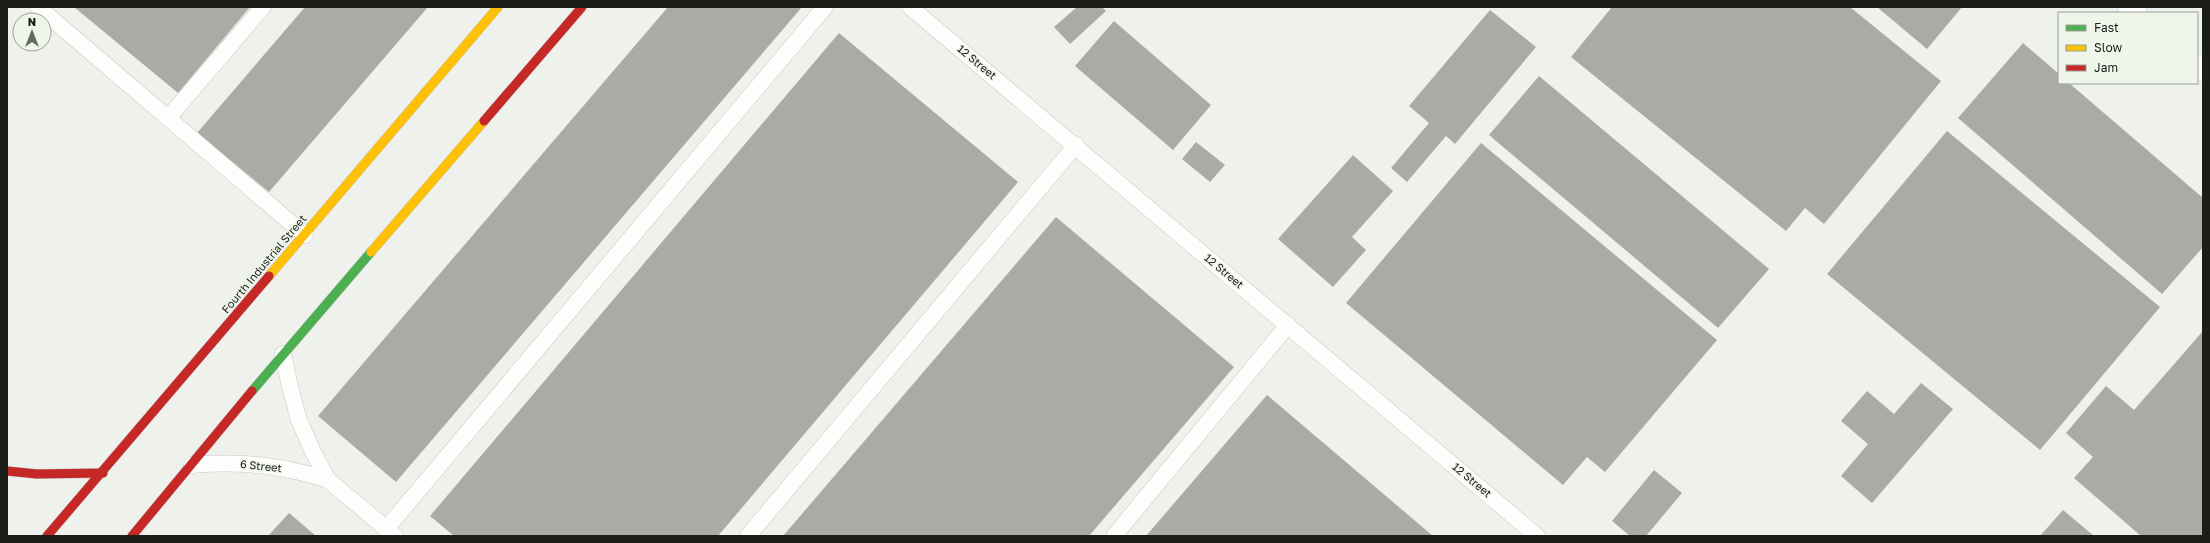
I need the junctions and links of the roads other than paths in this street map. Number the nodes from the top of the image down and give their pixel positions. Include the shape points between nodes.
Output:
1 (38, 7) edge
2 (263, 7) edge
3 (582, 7) edge
4 (826, 7) edge
5 (910, 7) edge
6 (493, 9) edge
7 (168, 118) junction
8 (1076, 145) junction
9 (305, 235) junction
10 (1288, 325) junction
11 (283, 354) junction
12 (192, 465) junction
13 (7, 471) edge
14 (103, 473) junction
15 (328, 480) junction
16 (390, 532) edge
17 (47, 536) edge
18 (132, 536) edge
19 (748, 536) edge
20 (1114, 536) edge
21 (1538, 536) edge

1 - 7 lane
2 - 7 lane
3 - 11 main road
4 - 16 lane
5 - 8 lane, 12 Street
6 - 9 main road, Fourth Industrial Street
7 - 9 lane
8 - 10 lane, 12 Street
8 - 19 lane
9 - 14 main road, Fourth Industrial Street
10 - 20 lane
10 - 21 lane, 12 Street
11 - 12 main road
11 - 15 lane, 6 Street via 299,420
12 - 15 lane, 6 Street via 227,462 261,464 295,470
12 - 18 main road
13 - 14 main road via 51,475
14 - 17 main road, Fourth Industrial Street
15 - 16 lane, 6 Street

